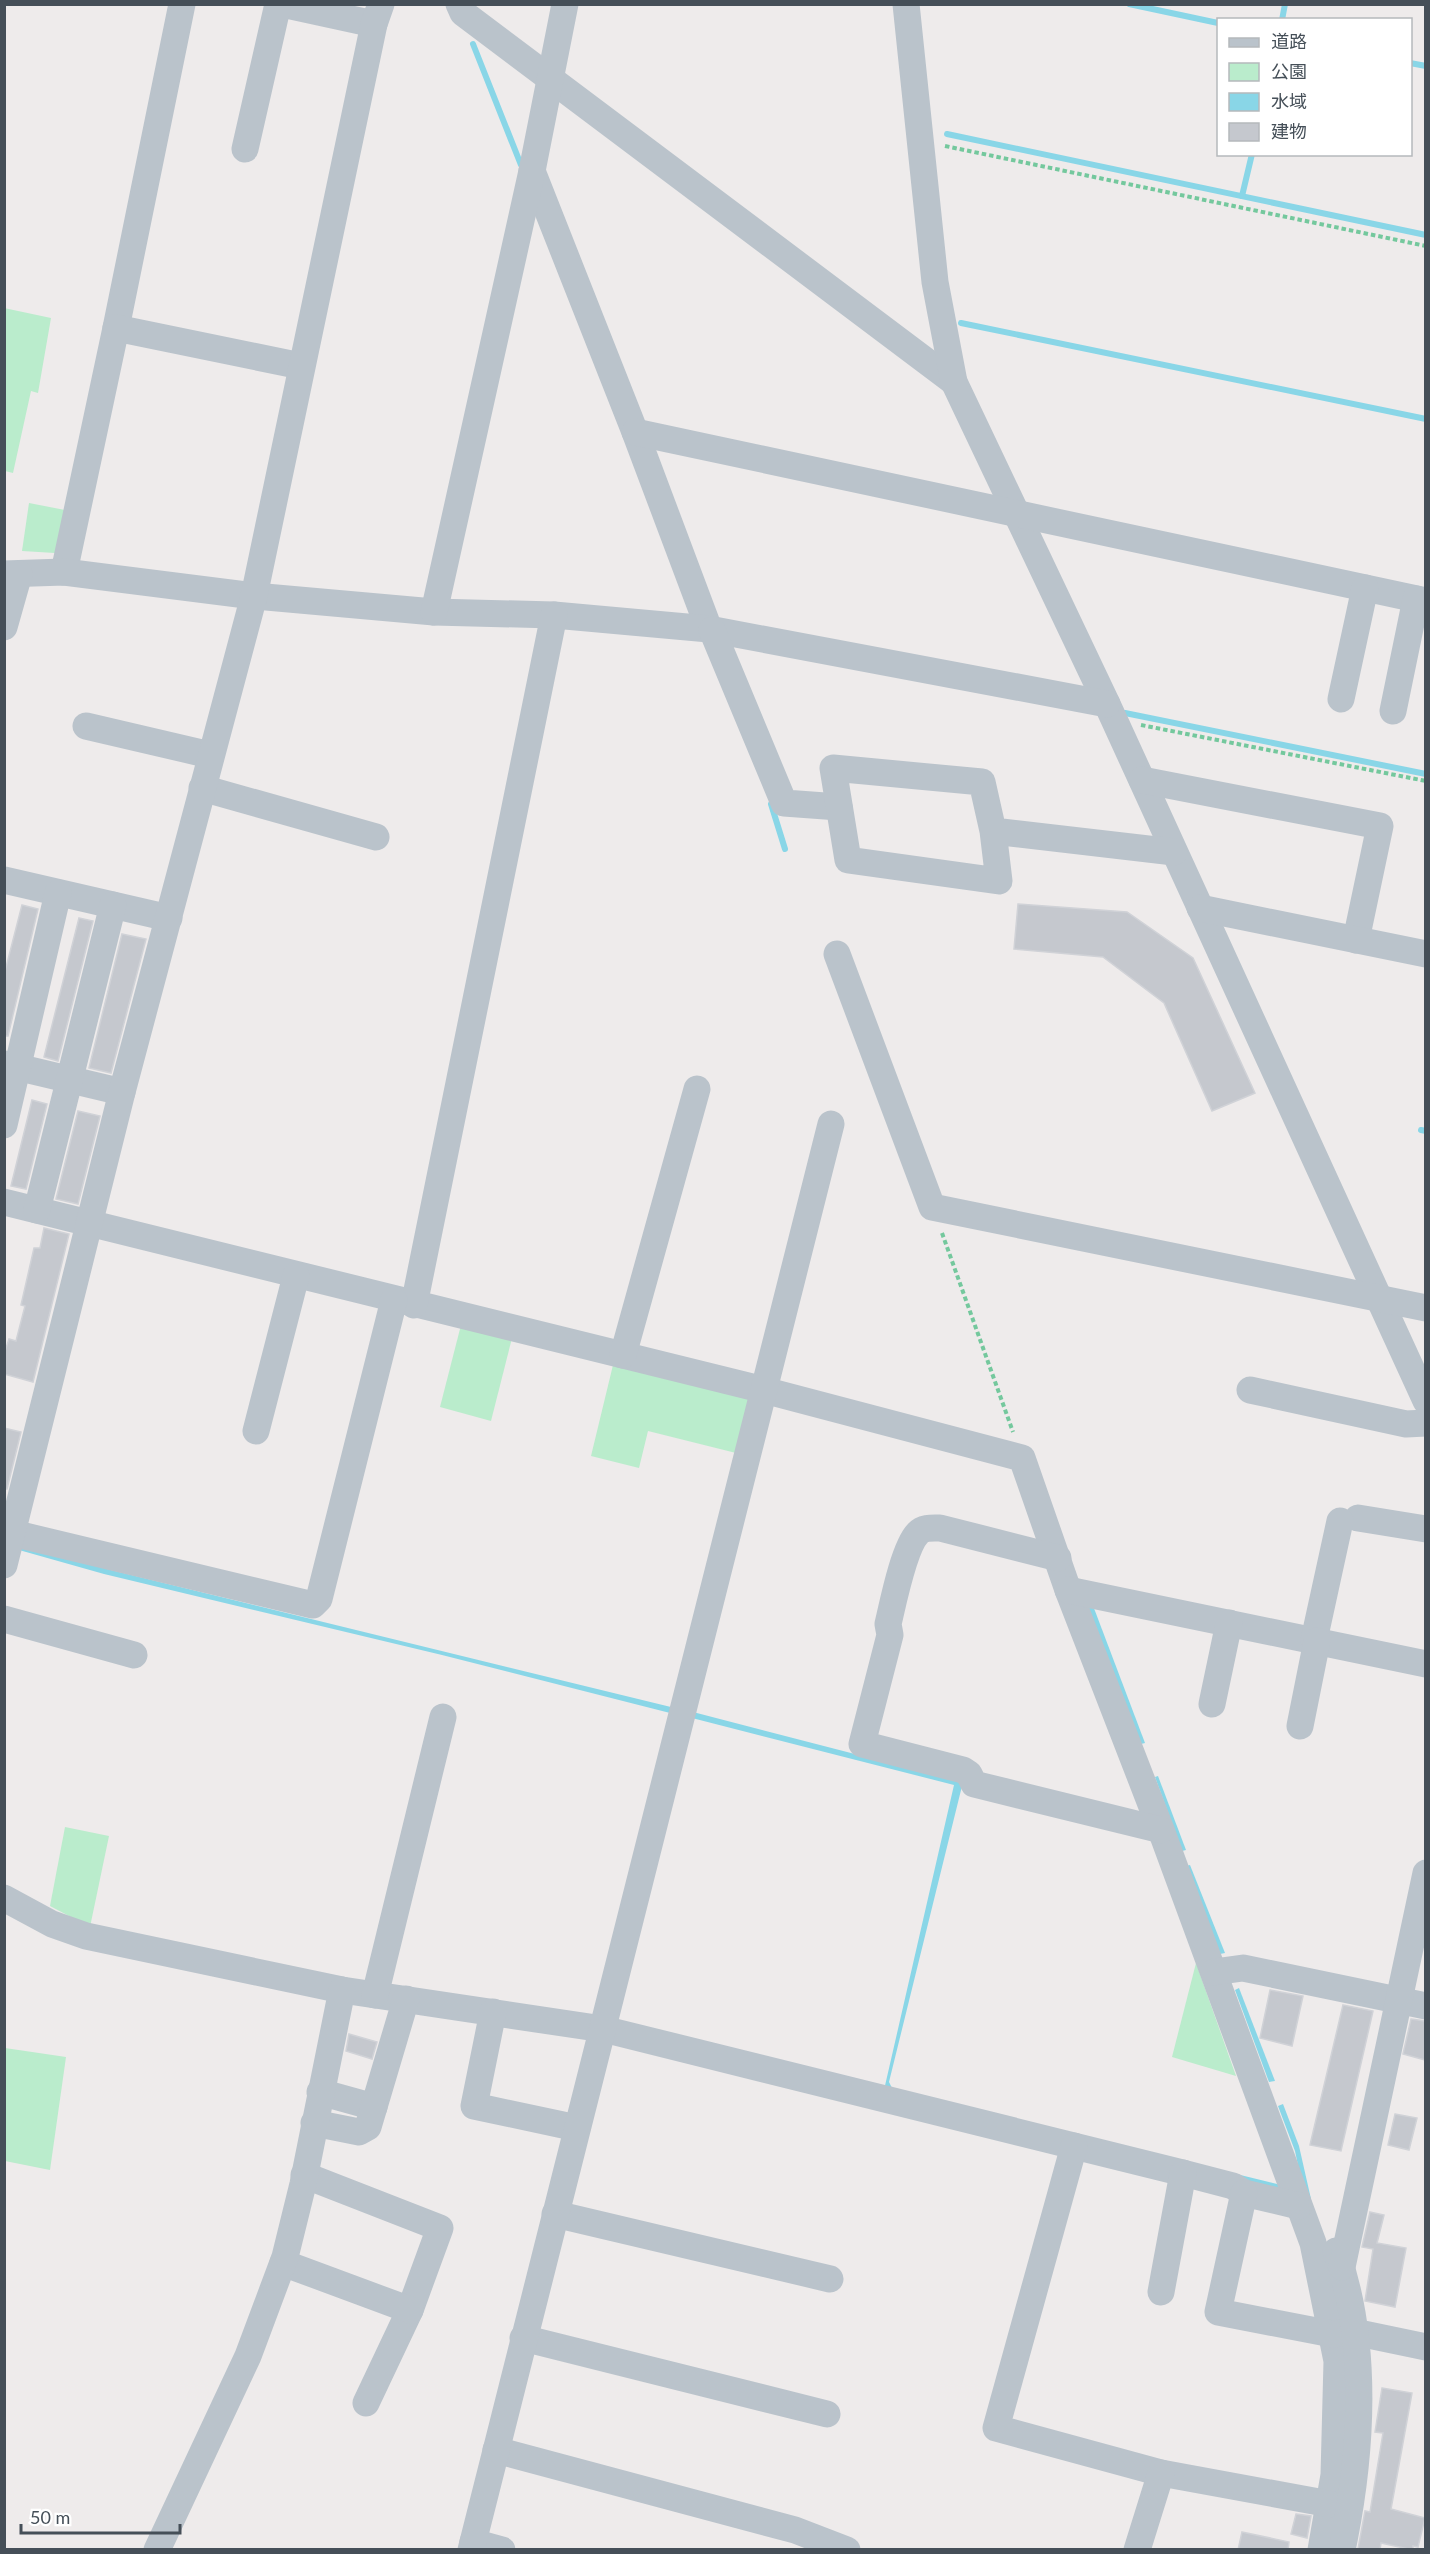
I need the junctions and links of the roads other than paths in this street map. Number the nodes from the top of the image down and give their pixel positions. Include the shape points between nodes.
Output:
1 (183, 4) edge
2 (280, 4) edge
3 (459, 4) edge
4 (565, 4) edge
5 (906, 4) edge
6 (377, 14) edge
7 (550, 78) junction
8 (245, 149) dead end
9 (532, 171) junction
10 (116, 328) junction
11 (301, 366) junction
12 (954, 382) junction
13 (635, 432) junction
14 (1016, 513) junction
15 (64, 572) junction
16 (12, 574) edge
17 (1365, 588) junction
18 (254, 596) junction
19 (1421, 600) edge
20 (434, 612) junction
21 (554, 615) junction
22 (4, 627) edge
23 (710, 630) junction
24 (1341, 699) dead end
25 (1393, 711) dead end
26 (1111, 712) junction
27 (86, 726) dead end
28 (210, 755) junction
29 (1142, 780) junction
30 (202, 788) junction
31 (839, 807) junction
32 (993, 831) junction
33 (376, 837) dead end
34 (1174, 852) junction
35 (5, 880) edge
36 (55, 884) junction
37 (113, 905) junction
38 (1200, 908) junction
39 (171, 910) junction
40 (1356, 940) junction
41 (837, 954) dead end
42 (1425, 954) edge
43 (12, 1066) edge
44 (69, 1080) junction
45 (697, 1089) dead end
46 (122, 1092) junction
47 (831, 1124) dead end
48 (4, 1125) edge
49 (4, 1202) edge
50 (37, 1210) junction
51 (92, 1223) junction
52 (296, 1276) junction
53 (1380, 1299) junction
54 (404, 1302) junction
55 (1425, 1308) edge
56 (623, 1355) junction
57 (764, 1390) junction
58 (1250, 1390) dead end
59 (1425, 1401) edge
60 (1425, 1422) edge
61 (256, 1431) dead end
62 (1425, 1529) edge
63 (9, 1532) edge
64 (1058, 1558) junction
65 (4, 1565) edge
66 (1068, 1590) junction
67 (4, 1619) edge
68 (1229, 1623) junction
69 (1315, 1640) junction
70 (134, 1655) dead end
71 (1425, 1664) edge
72 (1212, 1704) dead end
73 (443, 1717) dead end
74 (1300, 1726) dead end
75 (1161, 1830) junction
76 (1425, 1873) edge
77 (4, 1899) edge
78 (1214, 1972) junction
79 (342, 1990) junction
80 (375, 1995) junction
81 (406, 1999) junction
82 (1399, 2001) junction
83 (1425, 2006) edge
84 (493, 2012) junction
85 (603, 2029) junction
86 (320, 2092) junction
87 (374, 2107) junction
88 (314, 2123) junction
89 (577, 2128) junction
90 (1074, 2146) junction
91 (1183, 2173) junction
92 (304, 2175) junction
93 (1244, 2193) junction
94 (1299, 2206) junction
95 (555, 2214) junction
96 (1313, 2243) junction
97 (283, 2263) junction
98 (1342, 2267) junction
99 (830, 2279) dead end
100 (1161, 2292) dead end
101 (410, 2310) junction
102 (1343, 2333) junction
103 (523, 2338) junction
104 (1425, 2347) edge
105 (366, 2403) dead end
106 (827, 2414) dead end
107 (496, 2450) junction
108 (1161, 2473) junction
109 (1330, 2504) junction
110 (472, 2546) edge
111 (157, 2550) edge
112 (502, 2550) edge
113 (848, 2550) edge
114 (1137, 2550) edge
115 (1321, 2550) edge
116 (1342, 2550) edge

1 - 10 street
2 - 6 street
2 - 8 street
3 - 7 street via 463,13
4 - 7 street
5 - 12 street via 935,282
6 - 11 street
7 - 9 street
7 - 12 street
9 - 13 street
9 - 20 street
10 - 11 street
10 - 15 street
11 - 18 street
12 - 14 street
13 - 14 street
13 - 23 street
14 - 17 street
14 - 26 street
15 - 16 street
15 - 18 street
16 - 22 street
17 - 19 street
17 - 24 street
18 - 20 street
18 - 28 street
19 - 25 street
20 - 21 street
21 - 23 street
21 - 54 street
23 - 26 street
23 - 31 street via 784,803
26 - 29 street
27 - 28 street
28 - 30 street
29 - 34 street
29 - 40 street via 1380,826
30 - 33 street
30 - 39 street
31 - 32 street via 833,768 982,782
31 - 32 street via 848,860 999,880
32 - 34 street
34 - 38 street
35 - 36 street
36 - 37 street
36 - 39 street
36 - 43 street
37 - 39 street
37 - 44 street
38 - 40 street
38 - 53 street
39 - 46 street
40 - 42 street
41 - 53 street via 932,1207
43 - 44 street
43 - 48 street
44 - 46 street
44 - 50 street
45 - 56 street
46 - 51 street
47 - 57 street
49 - 50 street
50 - 51 street
51 - 52 street
51 - 63 street
52 - 54 street
52 - 61 street
53 - 55 street
53 - 59 street
54 - 56 street
54 - 63 street via 319,1599 314,1605
56 - 57 street
57 - 64 street via 1022,1458
57 - 85 street
58 - 60 street via 1406,1424
62 - 69 street via 1349,1520
63 - 65 street
64 - 66 street
64 - 75 street via 940,1528 919,1531 910,1545 888,1624 890,1635 862,1744 963,1770 974,1784
66 - 68 street
66 - 75 street
67 - 70 street
68 - 69 street
68 - 72 street
69 - 71 street
69 - 74 street
73 - 80 street
75 - 78 street
76 - 82 street
77 - 79 street via 52,1924 86,1936
78 - 82 street via 1243,1968
78 - 94 street
79 - 80 street
79 - 86 street
80 - 81 street
81 - 84 street
81 - 87 street
82 - 83 street
82 - 98 street
84 - 85 street
84 - 89 street via 474,2106
85 - 89 street
85 - 90 street
86 - 87 street
86 - 88 street
87 - 88 street via 368,2127 359,2132
88 - 92 street
89 - 95 street
90 - 91 street
90 - 108 street via 996,2428
91 - 93 street via 1233,2186
91 - 100 street
92 - 97 street
92 - 101 street via 440,2228
93 - 94 street
93 - 102 street via 1218,2312
94 - 96 street
95 - 99 street
95 - 103 street
96 - 98 street via 1332,2246
96 - 102 street
97 - 101 street
97 - 111 street via 248,2356
98 - 102 street
101 - 105 street
102 - 104 street
102 - 109 street via 1337,2361 1335,2475
102 - 116 street via 1359,2421
103 - 106 street
103 - 107 street
107 - 110 street
107 - 113 street via 795,2530
108 - 109 street
108 - 114 street
109 - 115 street
110 - 112 street

